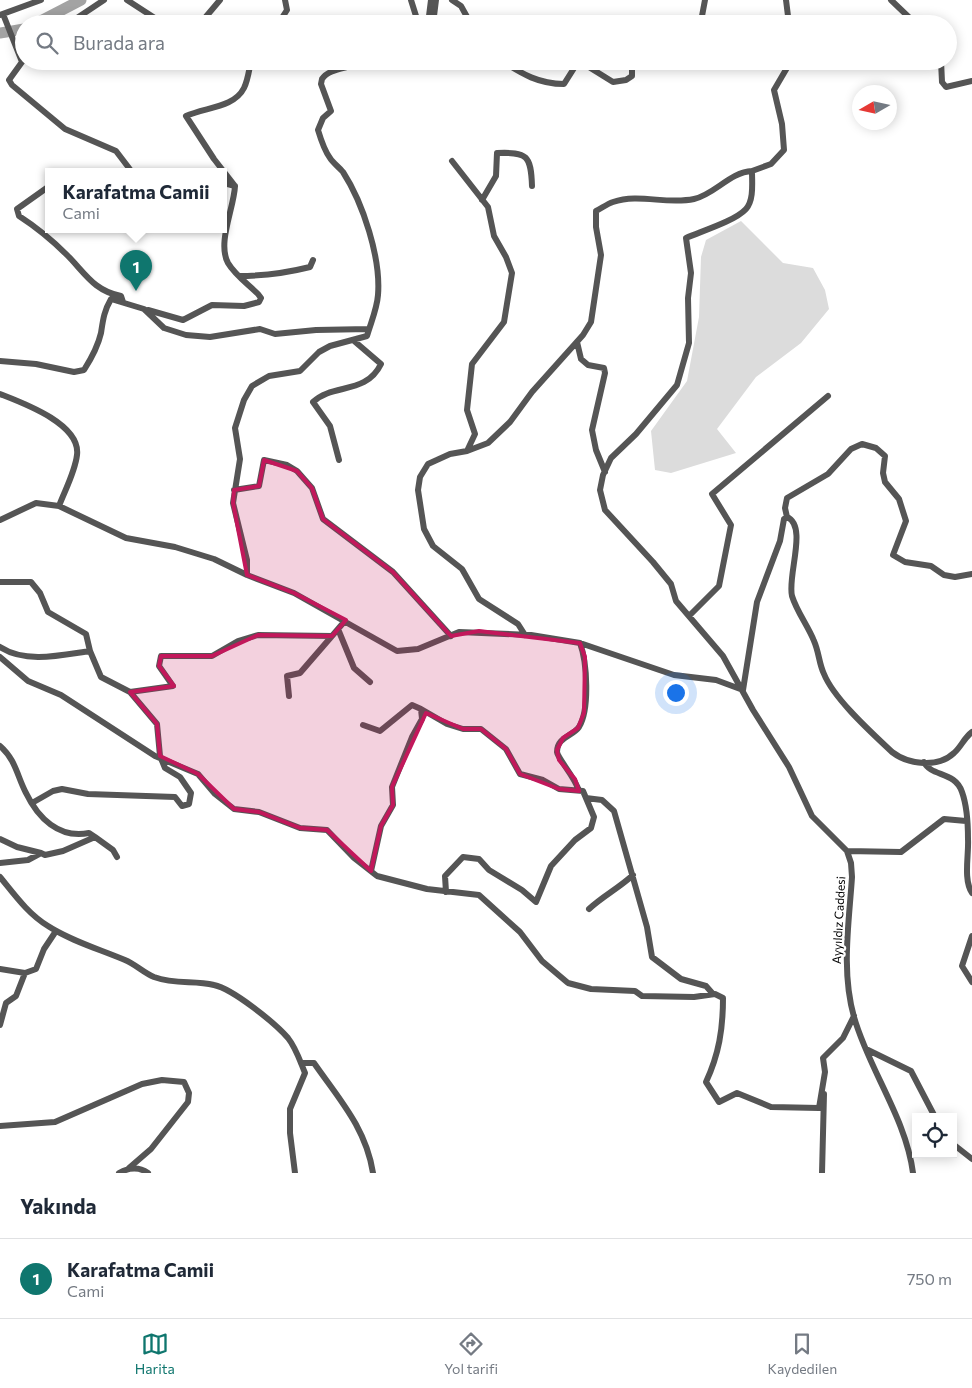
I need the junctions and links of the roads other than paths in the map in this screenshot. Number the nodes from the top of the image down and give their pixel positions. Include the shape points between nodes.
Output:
1 (41, 0) edge
2 (104, 0) edge
3 (127, 0) edge
4 (220, 0) edge
5 (285, 0) edge
6 (411, 0) edge
7 (431, 0) edge
8 (436, 0) edge
9 (452, 0) edge
10 (705, 0) edge
11 (786, 0) edge
12 (891, 0) edge
13 (1, 14) edge
14 (82, 15) edge
15 (150, 15) edge
16 (207, 15) edge
17 (284, 15) edge
18 (416, 15) edge
19 (429, 15) edge
20 (434, 15) edge
21 (466, 15) edge
22 (702, 15) edge
23 (788, 15) edge
24 (907, 15) edge
25 (15, 46) edge
26 (16, 70) edge
27 (249, 70) edge
28 (342, 70) edge
29 (516, 70) edge
30 (573, 70) edge
31 (594, 70) edge
32 (632, 70) edge
33 (786, 70) edge
34 (941, 70) edge
35 (972, 81) edge
36 (452, 161) dead end
37 (129, 168) edge
38 (221, 168) edge
39 (752, 172) junction
40 (227, 176) edge
41 (227, 184) edge
42 (235, 186) junction
43 (532, 186) dead end
44 (45, 189) edge
45 (482, 200) junction
46 (227, 230) edge
47 (226, 233) edge
48 (313, 260) dead end
49 (239, 276) junction
50 (123, 302) junction
51 (144, 309) junction
52 (369, 329) junction
53 (353, 340) junction
54 (577, 342) junction
55 (0, 361) edge
56 (0, 394) edge
57 (828, 396) dead end
58 (467, 451) junction
59 (339, 460) dead end
60 (605, 472) junction
61 (234, 490) junction
62 (59, 506) junction
63 (787, 517) junction
64 (0, 520) edge
65 (972, 574) edge
66 (248, 575) junction
67 (0, 582) edge
68 (690, 616) junction
69 (344, 622) junction
70 (338, 629) junction
71 (525, 635) junction
72 (332, 636) junction
73 (451, 636) junction
74 (580, 643) junction
75 (0, 647) edge
76 (90, 651) junction
77 (0, 657) edge
78 (370, 682) dead end
79 (743, 690) junction
80 (130, 692) junction
81 (289, 696) dead end
82 (421, 709) junction
83 (363, 725) dead end
84 (972, 732) edge
85 (0, 746) edge
86 (160, 756) junction
87 (924, 762) junction
88 (580, 791) junction
89 (586, 798) junction
90 (32, 803) junction
91 (966, 821) junction
92 (95, 837) junction
93 (0, 839) edge
94 (846, 851) junction
95 (41, 853) junction
96 (117, 857) dead end
97 (0, 863) edge
98 (371, 872) junction
99 (633, 874) junction
100 (0, 877) edge
101 (446, 892) junction
102 (972, 893) edge
103 (589, 909) dead end
104 (56, 931) junction
105 (972, 936) edge
106 (0, 969) edge
107 (25, 973) junction
108 (972, 982) edge
109 (712, 994) junction
110 (854, 1016) junction
111 (0, 1025) edge
112 (866, 1049) junction
113 (301, 1063) junction
114 (824, 1078) junction
115 (933, 1113) edge
116 (0, 1126) edge
117 (957, 1147) edge
118 (972, 1159) edge
119 (128, 1168) junction
120 (119, 1173) edge
121 (148, 1173) edge
122 (295, 1173) edge
123 (373, 1173) edge
124 (822, 1173) edge
125 (913, 1173) edge

1 - 13 street
2 - 14 street
3 - 15 street
4 - 16 street
5 - 17 street via 287,10
6 - 18 street
7 - 19 street
8 - 20 street
9 - 21 street
10 - 22 street
11 - 23 street
12 - 24 street
13 - 25 street
26 - 37 street via 9,80 12,85 65,129 116,151
27 - 38 street via 244,88 236,97 222,107 202,108 186,116
28 - 52 street via 331,71 322,79 330,111 318,130 324,149 346,178 375,249 378,296
29 - 30 street via 528,78 556,84 564,84
31 - 32 street via 613,82 626,80 632,76
33 - 39 street via 774,90 784,150 771,164
34 - 35 street via 946,88
36 - 45 street
39 - 54 street via 736,176 695,199 636,199 614,202 596,211 601,255 598,282 591,322
39 - 60 street via 752,192 747,208 686,238 691,273 689,343 677,385 611,458
40 - 42 street
41 - 42 street
42 - 46 street
43 - 45 street via 532,170 524,156 517,152 497,153 496,176
44 - 50 street via 23,202 17,209 19,216 54,243 87,279 110,294 121,296
45 - 58 street via 488,208 494,236 512,273 504,322 472,364 467,410 475,434
47 - 49 street via 227,262
48 - 49 street via 310,267 295,271
49 - 51 street via 258,294 259,302 244,306 212,305 183,320
50 - 51 street
50 - 55 street via 111,299 104,311 100,335 84,370 74,372
51 - 52 street via 164,328 186,335 210,337 260,329 275,334
52 - 53 street via 367,336
53 - 59 street via 381,364 378,370 356,388 321,394 313,402 330,426
53 - 61 street via 319,352 300,371 269,376 252,386 235,428 240,459
54 - 58 street via 510,422 488,443
54 - 60 street via 581,359 588,365 604,368 592,430
56 - 62 street via 62,424 71,434 77,454
57 - 68 street via 712,494 731,526 719,586
58 - 71 street via 450,454 428,464 420,477 418,490 424,529 433,546 462,569 479,599 518,624
60 - 68 street via 600,490 605,510 665,576 676,601
61 - 66 street via 233,504
61 - 73 street via 259,486 264,460 287,465 297,471 312,488 324,519 393,572
62 - 64 street via 36,503
62 - 66 street via 126,538 214,558
63 - 65 street via 787,498 828,474 851,449 862,444 876,448 885,456 885,482 899,499 906,521 893,555 905,562 931,566 944,575
63 - 79 street via 757,602
63 - 87 street via 797,527 792,594 814,641 824,676 892,752 907,761
66 - 69 street via 294,593
67 - 76 street via 31,582 48,612 86,634
68 - 79 street via 723,656
69 - 70 street
69 - 73 street via 397,651 418,649
70 - 72 street
70 - 78 street via 354,668
71 - 73 street via 479,631 459,632
71 - 74 street
72 - 80 street via 258,635 238,641 212,656 161,656 159,666 173,686
72 - 81 street via 300,673 287,676
74 - 79 street via 674,675 716,680
74 - 88 street via 585,657 584,713 578,728 562,738 557,750 559,760 568,767
75 - 76 street via 45,658
76 - 80 street via 101,677
77 - 86 street via 28,681 60,695 155,756
79 - 94 street via 789,767 812,816
80 - 86 street via 156,724
82 - 83 street via 412,705 380,731
82 - 88 street via 462,729 481,728 506,749 520,774 543,780 559,789
82 - 98 street via 422,719 392,788 393,805 381,826
84 - 87 street via 946,759
85 - 90 street via 12,759
86 - 90 street via 165,768 180,777 191,794 189,804 182,806 175,797 167,796 88,794 62,789
86 - 98 street via 198,774 234,809 260,812 300,828 327,830
87 - 91 street via 928,768 958,783
88 - 89 street
89 - 99 street via 602,800 614,811
89 - 101 street via 594,817 591,828 551,866 536,902 478,859 463,857 445,876
90 - 92 street via 39,815 57,831
91 - 94 street via 944,819 901,852
91 - 102 street via 968,877
92 - 95 street via 63,852
92 - 96 street via 114,850
93 - 95 street
94 - 110 street, Ayyıldız Caddesi via 852,876 846,973
95 - 97 street via 28,860
98 - 101 street
99 - 103 street via 621,887 602,896
99 - 109 street via 652,957 681,979 706,986
100 - 104 street via 27,909
101 - 109 street via 479,895 520,932 542,961 568,983 591,989 635,991 642,996
104 - 107 street via 36,969
104 - 113 street via 128,961 152,976 170,982 202,982 218,986 254,1008 288,1039
105 - 108 street via 962,966
106 - 107 street
107 - 111 street via 16,996 6,1003
109 - 114 street via 723,998 723,1030 715,1063 706,1082 719,1102 737,1093 771,1107 818,1108
110 - 112 street, Ayyıldız Caddesi
110 - 114 street via 843,1038 823,1058
112 - 115 street via 911,1072
112 - 125 street, Ayyıldız Caddesi via 904,1136
113 - 122 street via 305,1072 290,1109
113 - 123 street via 314,1063 360,1128 370,1151
114 - 124 street
116 - 119 street via 55,1122 142,1084 162,1080 184,1082 189,1094 188,1102 152,1149
117 - 118 street
119 - 120 street
119 - 121 street

